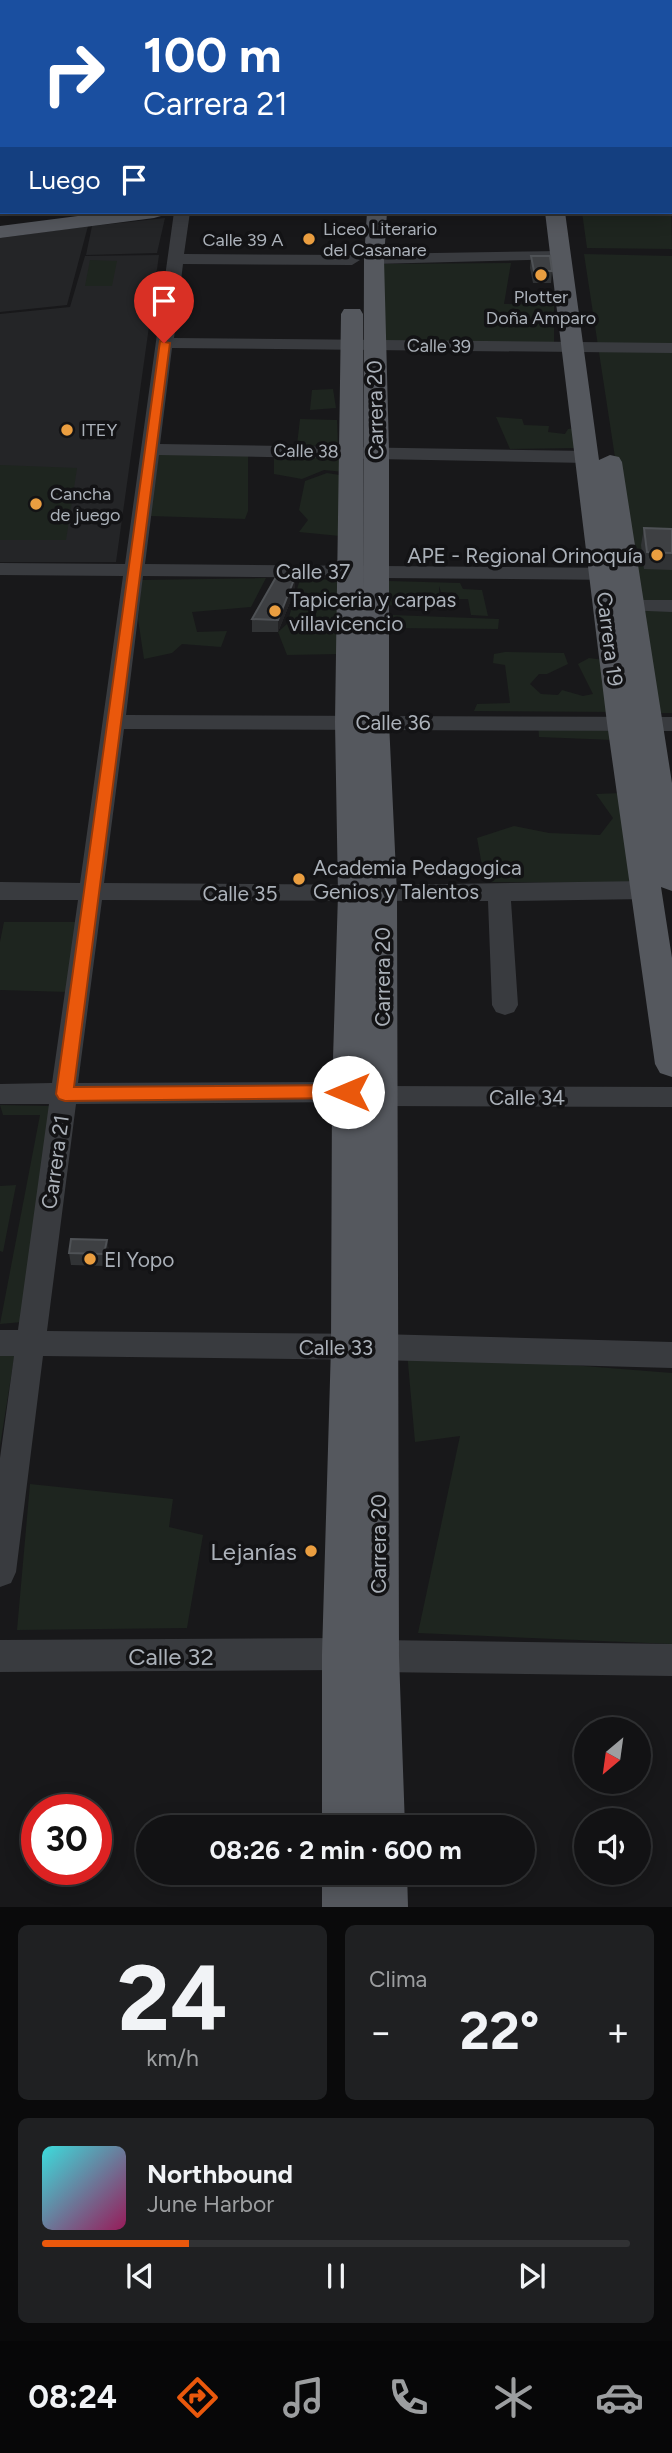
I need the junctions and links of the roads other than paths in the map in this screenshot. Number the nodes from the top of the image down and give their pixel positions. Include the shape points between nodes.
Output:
1 (65, 214) edge
2 (139, 214) edge
3 (182, 214) edge
4 (356, 214) edge
5 (376, 214) edge
6 (555, 214) edge
7 (575, 214) edge
8 (0, 222) edge
9 (0, 232) edge
10 (561, 256) junction
11 (175, 260) junction
12 (363, 260) junction
13 (164, 343) junction
14 (363, 345) junction
15 (584, 348) junction
16 (672, 348) edge
17 (150, 449) junction
18 (363, 451) junction
19 (588, 457) junction
20 (0, 569) edge
21 (134, 569) junction
22 (363, 571) junction
23 (613, 573) junction
24 (630, 606) junction
25 (672, 606) edge
26 (114, 722) junction
27 (362, 722) junction
28 (621, 723) junction
29 (660, 724) edge
30 (660, 885) edge
31 (0, 891) edge
32 (92, 891) junction
33 (499, 891) junction
34 (367, 894) junction
35 (505, 1005) dead end
36 (672, 1064) edge
37 (348, 1092) junction
38 (0, 1094) edge
39 (65, 1094) junction
40 (382, 1096) junction
41 (672, 1097) edge
42 (0, 1343) edge
43 (30, 1345) junction
44 (364, 1347) junction
45 (672, 1355) edge
46 (0, 1572) edge
47 (343, 1654) junction
48 (0, 1656) edge
49 (377, 1656) junction
50 (672, 1660) edge
51 (345, 1815) edge
52 (383, 1815) edge
53 (345, 1885) edge
54 (384, 1885) edge
55 (345, 1907) edge
56 (385, 1907) edge

1 - 8 main road
2 - 9 main road
3 - 11 street, Carrera 21
4 - 12 main road, Carrera 20
5 - 12 main road, Carrera 20
6 - 10 main road, Carrera 19
7 - 15 main road, Carrera 19
10 - 12 street, Calle 39 A
10 - 15 main road, Carrera 19
11 - 12 street, Calle 39 A
11 - 13 street, Carrera 21
12 - 14 main road, Carrera 20
13 - 14 street, Calle 39
13 - 17 street, Carrera 21
14 - 15 street, Calle 39
14 - 18 main road, Carrera 20
15 - 16 street, Calle 39
15 - 19 main road, Carrera 19
15 - 23 main road, Carrera 19
17 - 18 street, Calle 38
17 - 21 street, Carrera 21
18 - 19 street, Calle 38
18 - 22 main road, Carrera 20
19 - 23 main road, Carrera 19
20 - 21 street, Calle 37
21 - 22 street, Calle 37
21 - 26 street, Carrera 21
22 - 23 street, Calle 37
22 - 27 main road, Carrera 20
23 - 24 main road, Carrera 19
23 - 28 main road, Carrera 19
24 - 25 street
24 - 29 main road, Carrera 19
26 - 27 street, Calle 36
26 - 32 street, Carrera 21
27 - 28 street, Calle 36
27 - 34 main road, Carrera 20
28 - 29 street, Calle 36
28 - 30 main road, Carrera 19
29 - 30 main road, Carrera 19
30 - 33 street, Calle 35
30 - 36 main road, Carrera 19
31 - 32 street, Calle 35
32 - 34 street, Calle 35
32 - 39 street, Carrera 21
33 - 34 street, Calle 35
33 - 35 street
34 - 37 main road, Carrera 20
34 - 40 main road, Carrera 20
37 - 39 street
37 - 44 main road, Carrera 20
38 - 39 street
39 - 43 street, Carrera 21
40 - 41 street, Calle 34
40 - 44 main road, Carrera 20
42 - 43 street, Calle 33
43 - 44 street, Calle 33
43 - 46 street, Carrera 21
44 - 45 street, Calle 33
44 - 47 main road, Carrera 20
44 - 49 main road, Carrera 20
47 - 48 street, Calle 32
47 - 51 main road, Carrera 20
49 - 50 street
49 - 52 main road, Carrera 20
53 - 55 main road
54 - 56 main road

